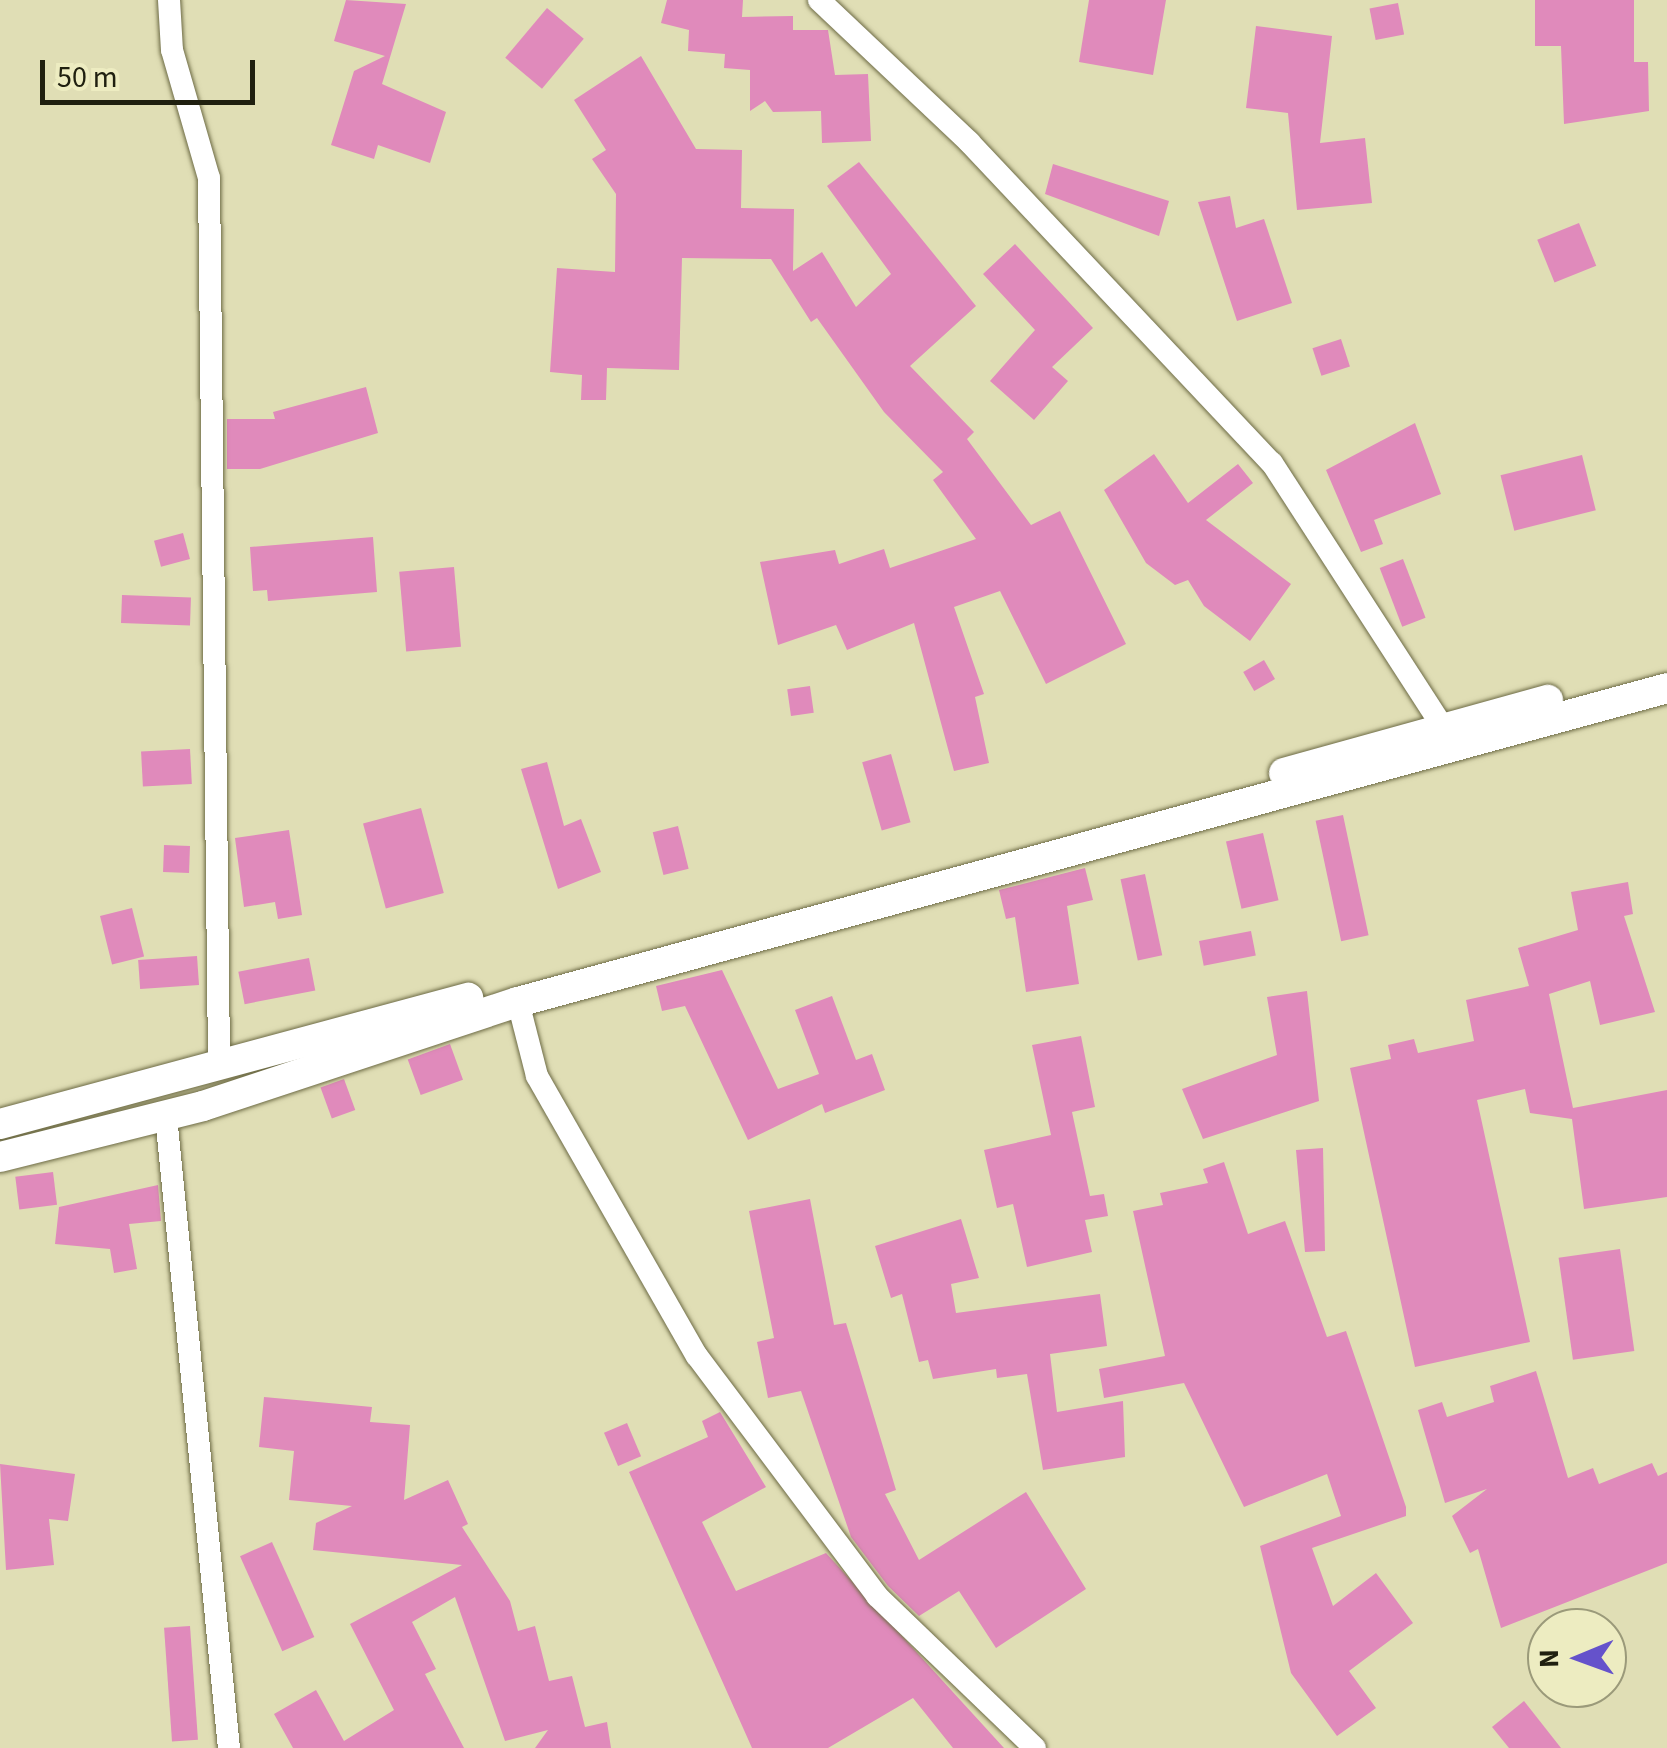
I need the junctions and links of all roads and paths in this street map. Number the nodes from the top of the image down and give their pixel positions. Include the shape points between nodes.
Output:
1 (169, 0) edge
2 (820, 0) edge
3 (1667, 669) edge
4 (1667, 688) edge
5 (1443, 727) junction
6 (518, 1002) junction
7 (219, 1066) junction
8 (166, 1116) junction
9 (0, 1124) edge
10 (0, 1157) edge
11 (230, 1748) edge
12 (1035, 1748) edge

1 - 7 street via 172,50 210,178
2 - 5 street via 968,142 1272,464
3 - 5 street
4 - 6 street
5 - 7 street
6 - 8 street
6 - 12 street via 538,1076 697,1356 878,1596
7 - 9 street
8 - 10 street
8 - 11 street

